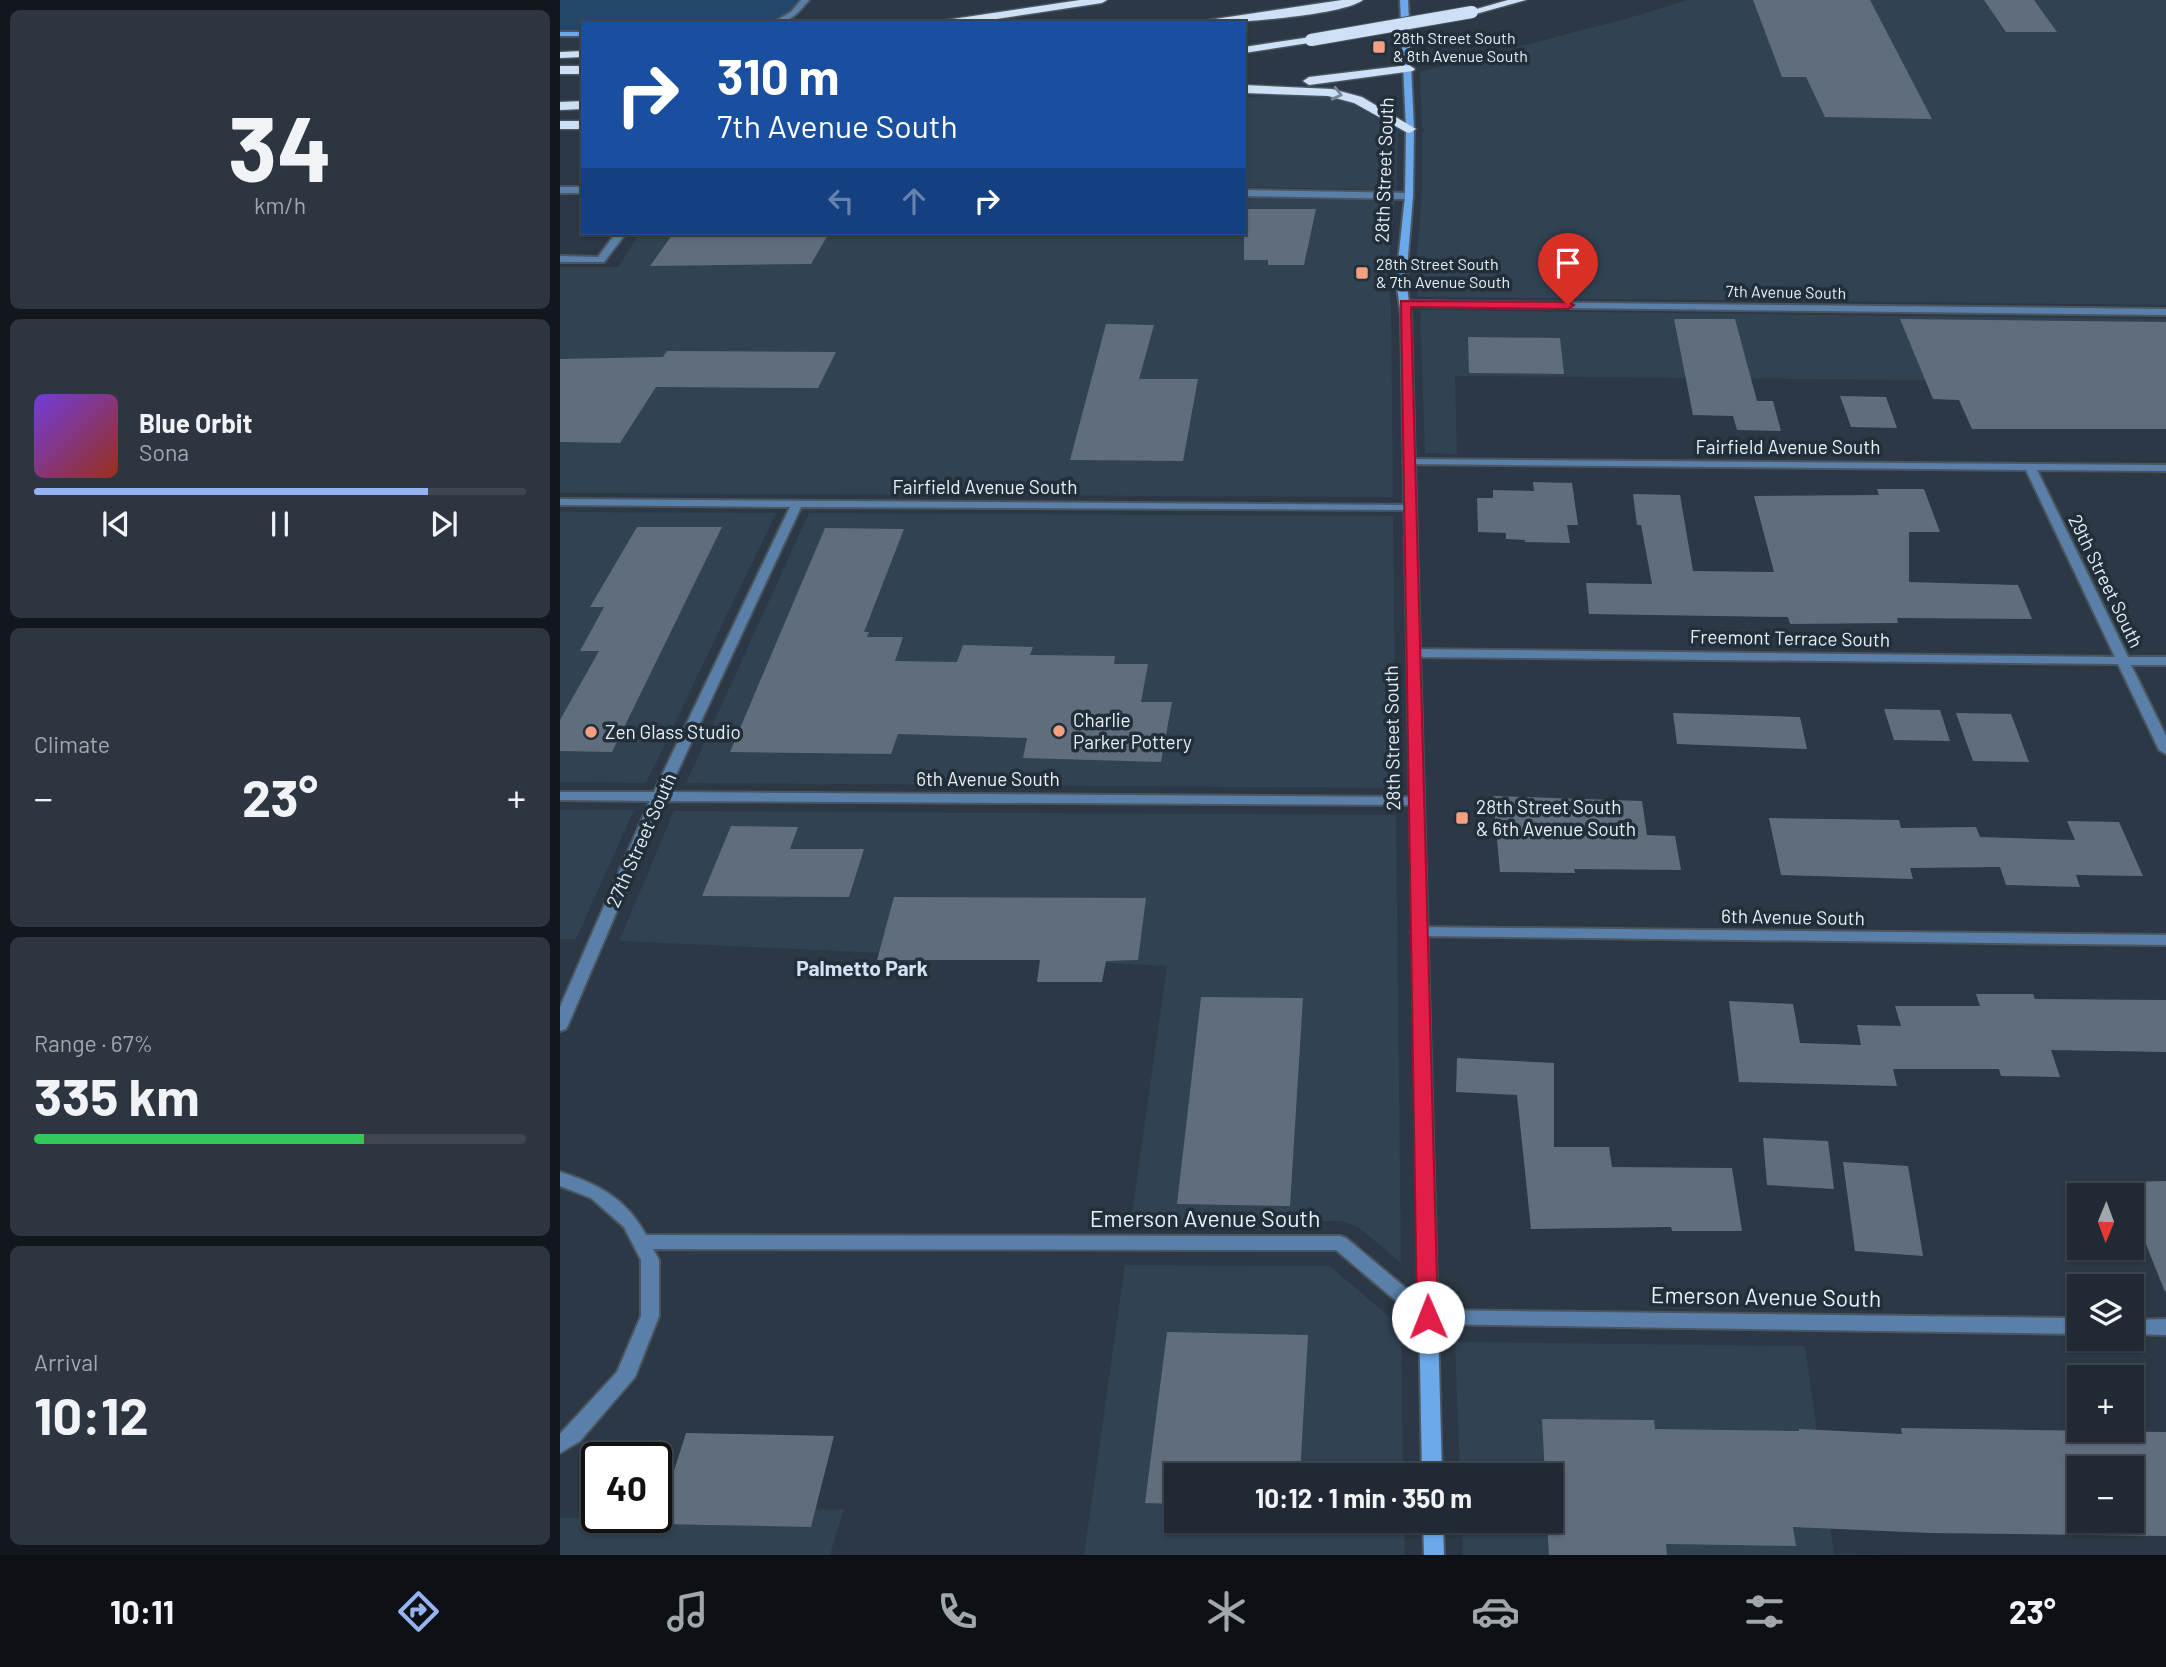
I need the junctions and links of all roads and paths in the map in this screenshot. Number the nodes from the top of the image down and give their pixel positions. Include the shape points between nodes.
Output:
1 (805, 0) edge
2 (1102, 0) edge
3 (1358, 0) edge
4 (1404, 0) edge
5 (1521, 0) edge
6 (780, 21) edge
7 (960, 21) edge
8 (1224, 21) edge
9 (560, 34) edge
10 (581, 34) edge
11 (1246, 50) edge
12 (581, 54) edge
13 (560, 55) edge
14 (1409, 69) junction
15 (560, 70) edge
16 (581, 70) edge
17 (1246, 89) edge
18 (1246, 89) edge
19 (581, 105) edge
20 (560, 106) edge
21 (560, 125) edge
22 (581, 125) edge
23 (1410, 129) junction
24 (560, 190) edge
25 (581, 190) edge
26 (1246, 193) edge
27 (1409, 196) junction
28 (620, 235) edge
29 (560, 259) edge
30 (1405, 304) junction
31 (2166, 312) edge
32 (1409, 462) junction
33 (2030, 467) junction
34 (2166, 468) edge
35 (560, 502) edge
36 (797, 503) junction
37 (1410, 507) junction
38 (1413, 653) junction
39 (2123, 661) junction
40 (2166, 661) edge
41 (2166, 750) edge
42 (560, 796) edge
43 (659, 797) junction
44 (1416, 802) junction
45 (1419, 932) junction
46 (2166, 940) edge
47 (560, 1025) edge
48 (560, 1179) edge
49 (640, 1242) junction
50 (1428, 1317) junction
51 (2067, 1326) edge
52 (2144, 1327) edge
53 (2166, 1327) edge
54 (560, 1444) edge
55 (1432, 1463) edge
56 (1433, 1533) edge
57 (1434, 1555) edge

1 - 6 street via 794,14
2 - 7 highway
3 - 8 highway
4 - 14 street, 28th Street South
5 - 11 highway, bridge
9 - 10 street
12 - 13 highway
14 - 17 highway
14 - 23 street, 28th Street South
15 - 16 highway
18 -> 23 highway via 1328,92 1358,100
19 - 20 highway
21 - 22 highway
23 - 27 street, 28th Street South
24 - 25 street
26 - 27 street
27 - 30 street, 28th Street South via 1401,281
28 - 29 street via 601,260
30 - 31 street, 7th Avenue South
30 - 32 street, 28th Street South
32 - 33 street, Fairfield Avenue South
32 - 37 street, 28th Street South
33 - 34 street, Fairfield Avenue South
33 - 39 street, 29th Street South
35 - 36 street, Fairfield Avenue South
36 - 37 street, Fairfield Avenue South
36 - 43 street, 27th Street South
37 - 38 street, 28th Street South
38 - 39 street, Freemont Terrace South
38 - 44 street, 28th Street South
39 - 40 street, Freemont Terrace South
39 - 41 street, 29th Street South
42 - 43 street, 6th Avenue South
43 - 44 street, 6th Avenue South
43 - 47 street, 27th Street South
44 - 45 street, 28th Street South
45 - 46 street, 6th Avenue South
45 - 50 street, 28th Street South
48 - 49 street via 597,1193 630,1222
49 - 50 street, Emerson Avenue South via 1340,1243
49 - 54 street via 650,1260 650,1316 625,1377
50 - 51 street, Emerson Avenue South
50 - 55 street, 28th Street South
52 - 53 street
56 - 57 street

